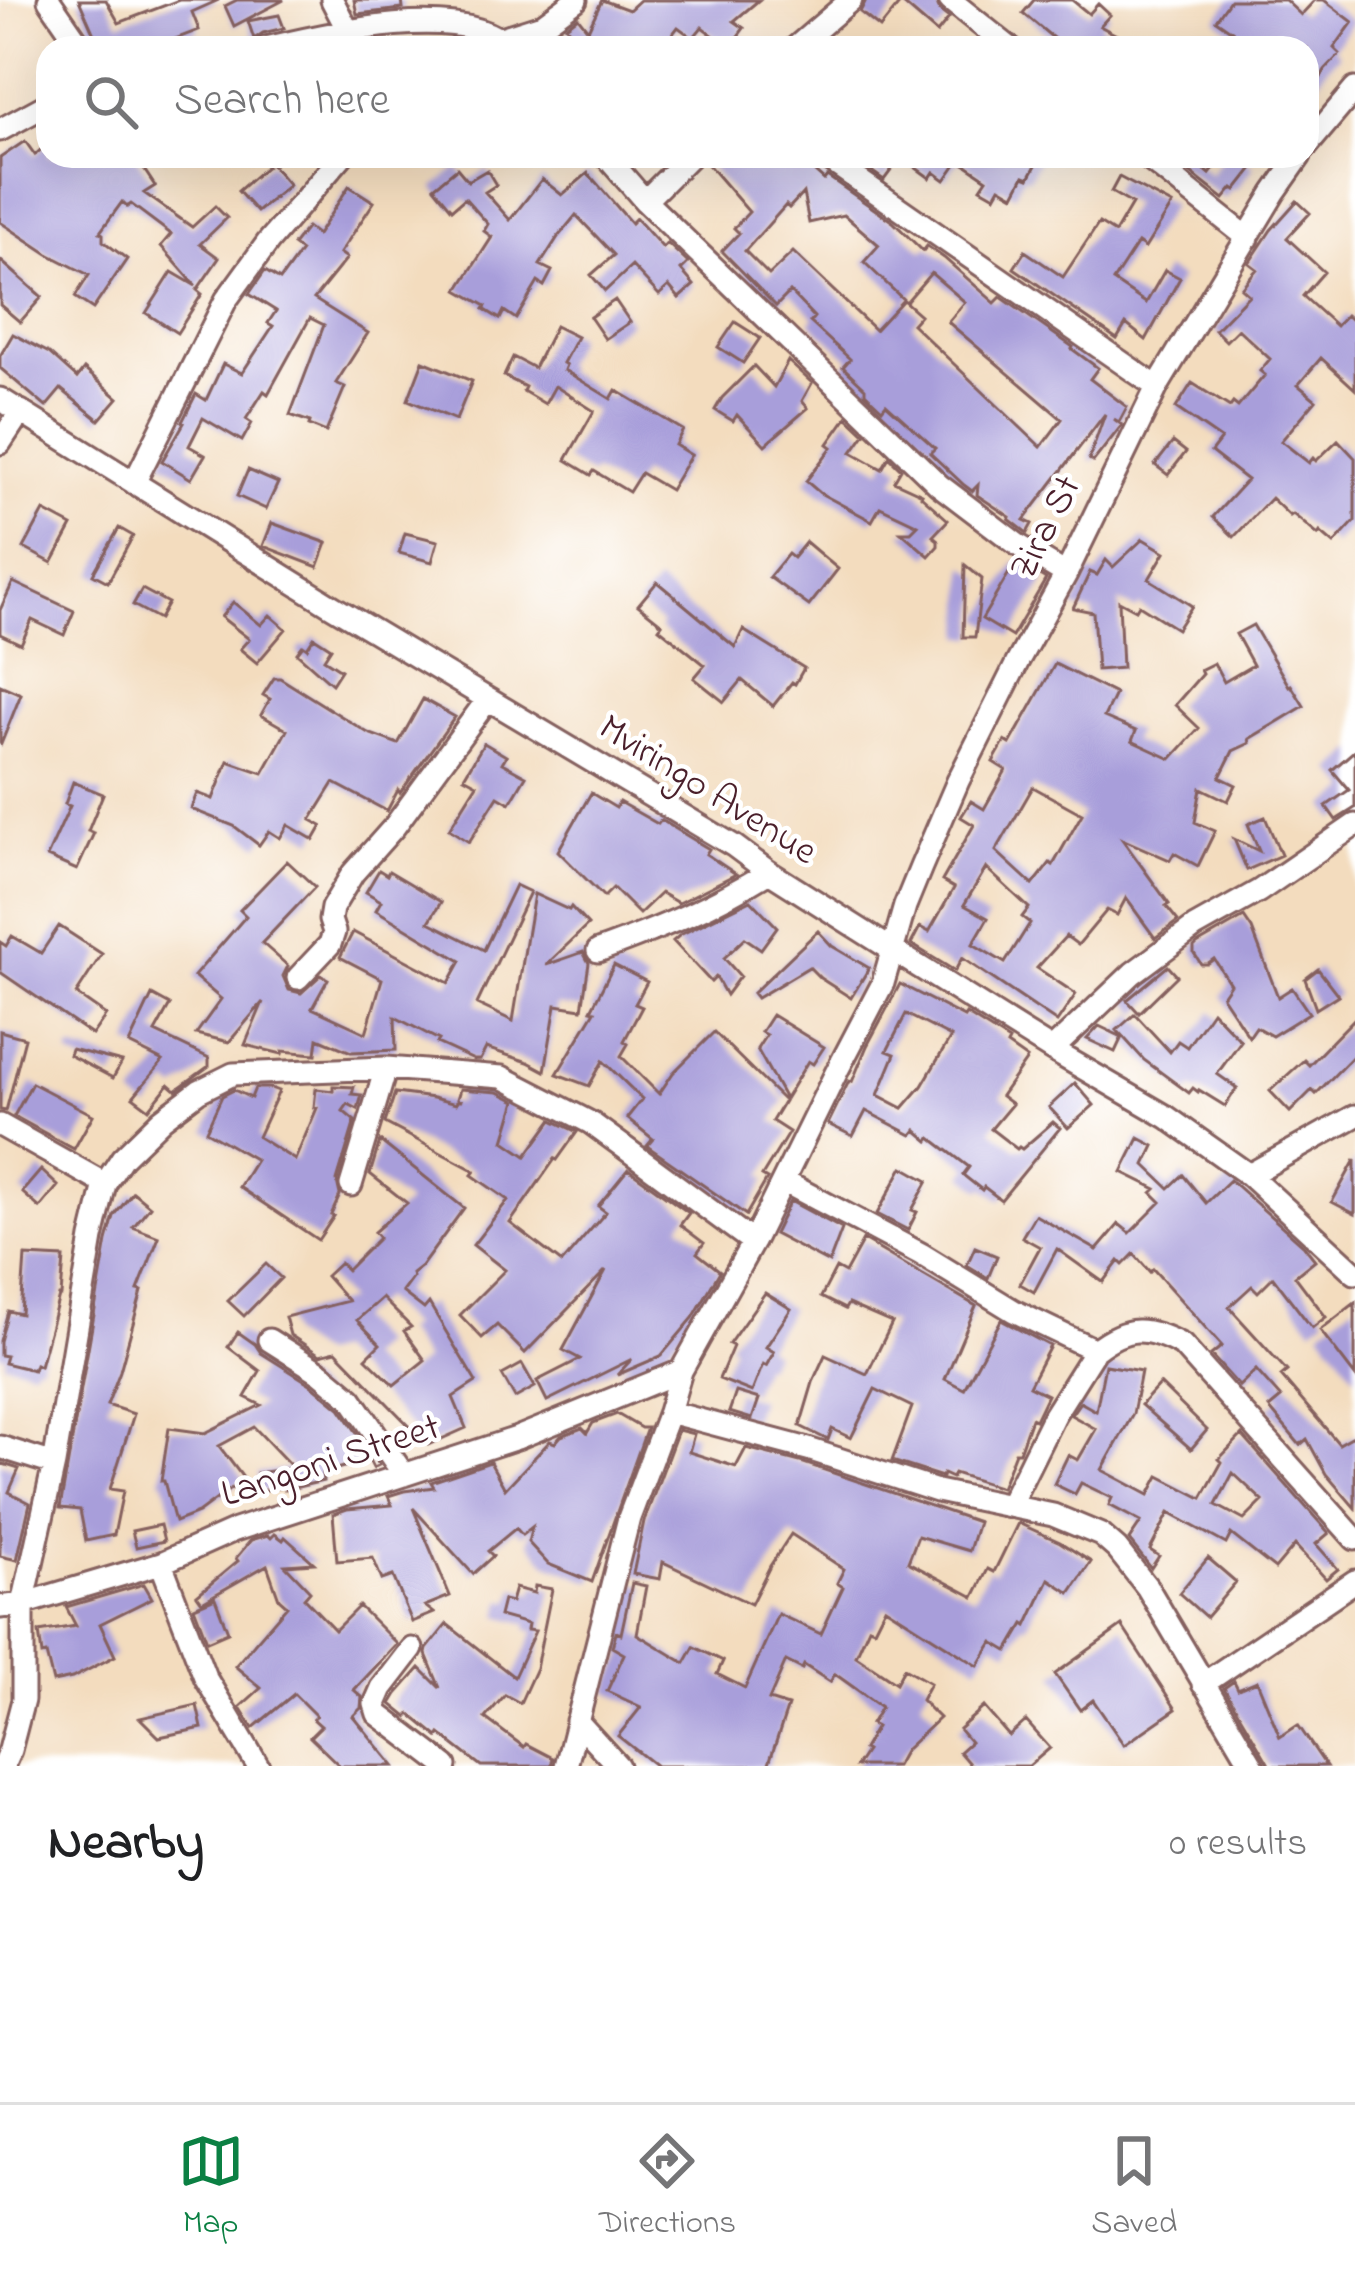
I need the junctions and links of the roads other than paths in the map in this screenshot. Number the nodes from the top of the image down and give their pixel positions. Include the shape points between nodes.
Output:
1 (49, 0) edge
2 (332, 0) edge
3 (576, 0) edge
4 (851, 0) edge
5 (950, 0) edge
6 (74, 36) edge
7 (348, 36) edge
8 (361, 36) edge
9 (494, 36) edge
10 (520, 36) edge
11 (809, 36) edge
12 (995, 36) edge
13 (1355, 89) edge
14 (36, 110) edge
15 (0, 130) edge
16 (1319, 132) edge
17 (332, 168) edge
18 (616, 168) edge
19 (679, 168) edge
20 (841, 168) edge
21 (1160, 168) edge
22 (1292, 168) edge
23 (645, 201) junction
24 (1248, 238) junction
25 (1157, 387) junction
26 (0, 399) edge
27 (21, 411) junction
28 (0, 443) edge
29 (134, 483) junction
30 (1066, 574) junction
31 (488, 699) junction
32 (1355, 825) edge
33 (769, 872) junction
34 (598, 951) dead end
35 (893, 951) junction
36 (298, 978) dead end
37 (1052, 1050) junction
38 (386, 1068) junction
39 (1355, 1116) edge
40 (0, 1125) edge
41 (1249, 1175) junction
42 (783, 1180) junction
43 (104, 1184) junction
44 (351, 1185) dead end
45 (753, 1242) junction
46 (1355, 1274) edge
47 (269, 1340) dead end
48 (1095, 1351) junction
49 (681, 1371) junction
50 (669, 1412) junction
51 (0, 1448) edge
52 (54, 1464) junction
53 (404, 1475) junction
54 (1009, 1506) junction
55 (1355, 1539) edge
56 (161, 1563) junction
57 (1355, 1581) edge
58 (11, 1606) edge
59 (412, 1649) dead end
60 (1202, 1684) junction
61 (578, 1721) junction
62 (3, 1766) edge
63 (258, 1766) edge
64 (446, 1766) edge
65 (566, 1766) edge
66 (618, 1766) edge
67 (1253, 1766) edge

1 - 6 street
2 - 7 street
3 - 10 street
4 - 11 street
5 - 12 street
8 - 9 street via 449,21
13 - 16 street
14 - 15 street
17 - 29 street via 226,300
18 - 23 street
19 - 23 street
20 - 25 street
21 - 24 street
22 - 24 street, Zira St
23 - 30 street via 939,485
24 - 25 street, Zira St
25 - 30 street, Zira St
26 - 27 street, Mviringo Avenue
27 - 28 street
27 - 29 street, Mviringo Avenue
29 - 31 street, Mviringo Avenue
30 - 35 street, Zira St via 958,781
31 - 33 street, Mviringo Avenue
31 - 36 street via 353,874 332,908 330,944
32 - 37 street via 1133,973
33 - 34 street via 666,927
33 - 35 street, Mviringo Avenue
35 - 37 street, Mviringo Avenue
35 - 42 street, Zira St
37 - 41 street, Mviringo Avenue
38 - 43 street via 233,1074 162,1119
38 - 44 street
38 - 45 street via 519,1085 592,1123
39 - 41 street
40 - 43 street
41 - 46 street, Mviringo Avenue
42 - 45 street, Zira St
42 - 48 street
43 - 52 street
45 - 49 street, Zira St
47 - 53 street via 351,1398
48 - 54 street
48 - 55 street via 1132,1330 1182,1345
49 - 50 street, Zira St
49 - 53 street, Langoni Street
50 - 54 street
50 - 61 street, Zira St via 629,1519
51 - 52 street
52 - 58 street
53 - 56 street, Langoni Street
54 - 60 street via 1053,1515 1117,1549
56 - 58 street, Langoni Street
56 - 63 street via 205,1678
57 - 60 street
58 - 62 street via 23,1700
59 - 64 street via 375,1703
60 - 67 street
61 - 65 street, Zira St
61 - 66 street

